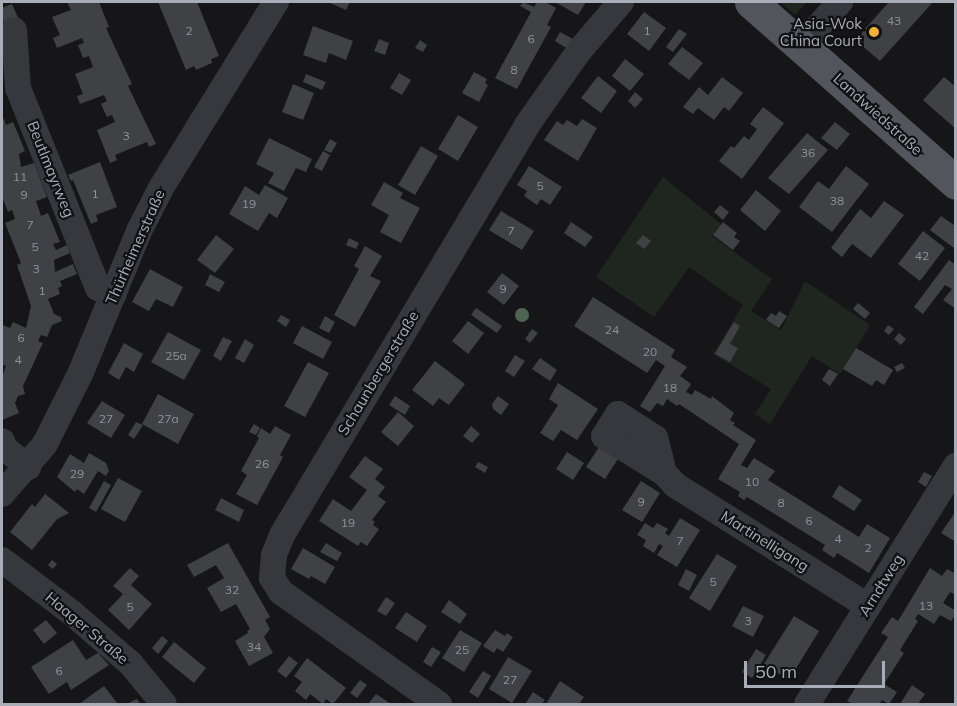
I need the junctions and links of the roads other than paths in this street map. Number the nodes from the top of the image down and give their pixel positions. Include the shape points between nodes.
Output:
1 (276, 2) edge
2 (621, 2) edge
3 (751, 2) edge
4 (840, 2) edge
5 (14, 30) dead end
6 (801, 46) junction
7 (956, 183) edge
8 (114, 294) junction
9 (2, 441) edge
10 (956, 466) edge
11 (28, 467) junction
12 (664, 473) dead end
13 (2, 494) edge
14 (2, 560) edge
15 (868, 606) junction
16 (164, 705) edge
17 (439, 705) edge
18 (807, 705) edge

1 - 8 street, Thürheimerstraße via 161,188
2 - 17 street, Schaunbergerstraße via 579,51 527,124 288,525 274,555 272,578 281,592
3 - 6 main road, Landwiedstraße
4 - 6 street
5 - 8 street, Beutlmayrweg via 18,88 98,288
6 - 7 main road, Landwiedstraße
8 - 11 street, Thürheimerstraße via 54,427
9 - 11 street via 4,448
10 - 15 street, Arndtweg
11 - 13 street, Thürheimerstraße
12 - 15 street, Martinelligang via 675,485
14 - 16 street, Haager Straße via 130,663
15 - 18 street, Arndtweg

